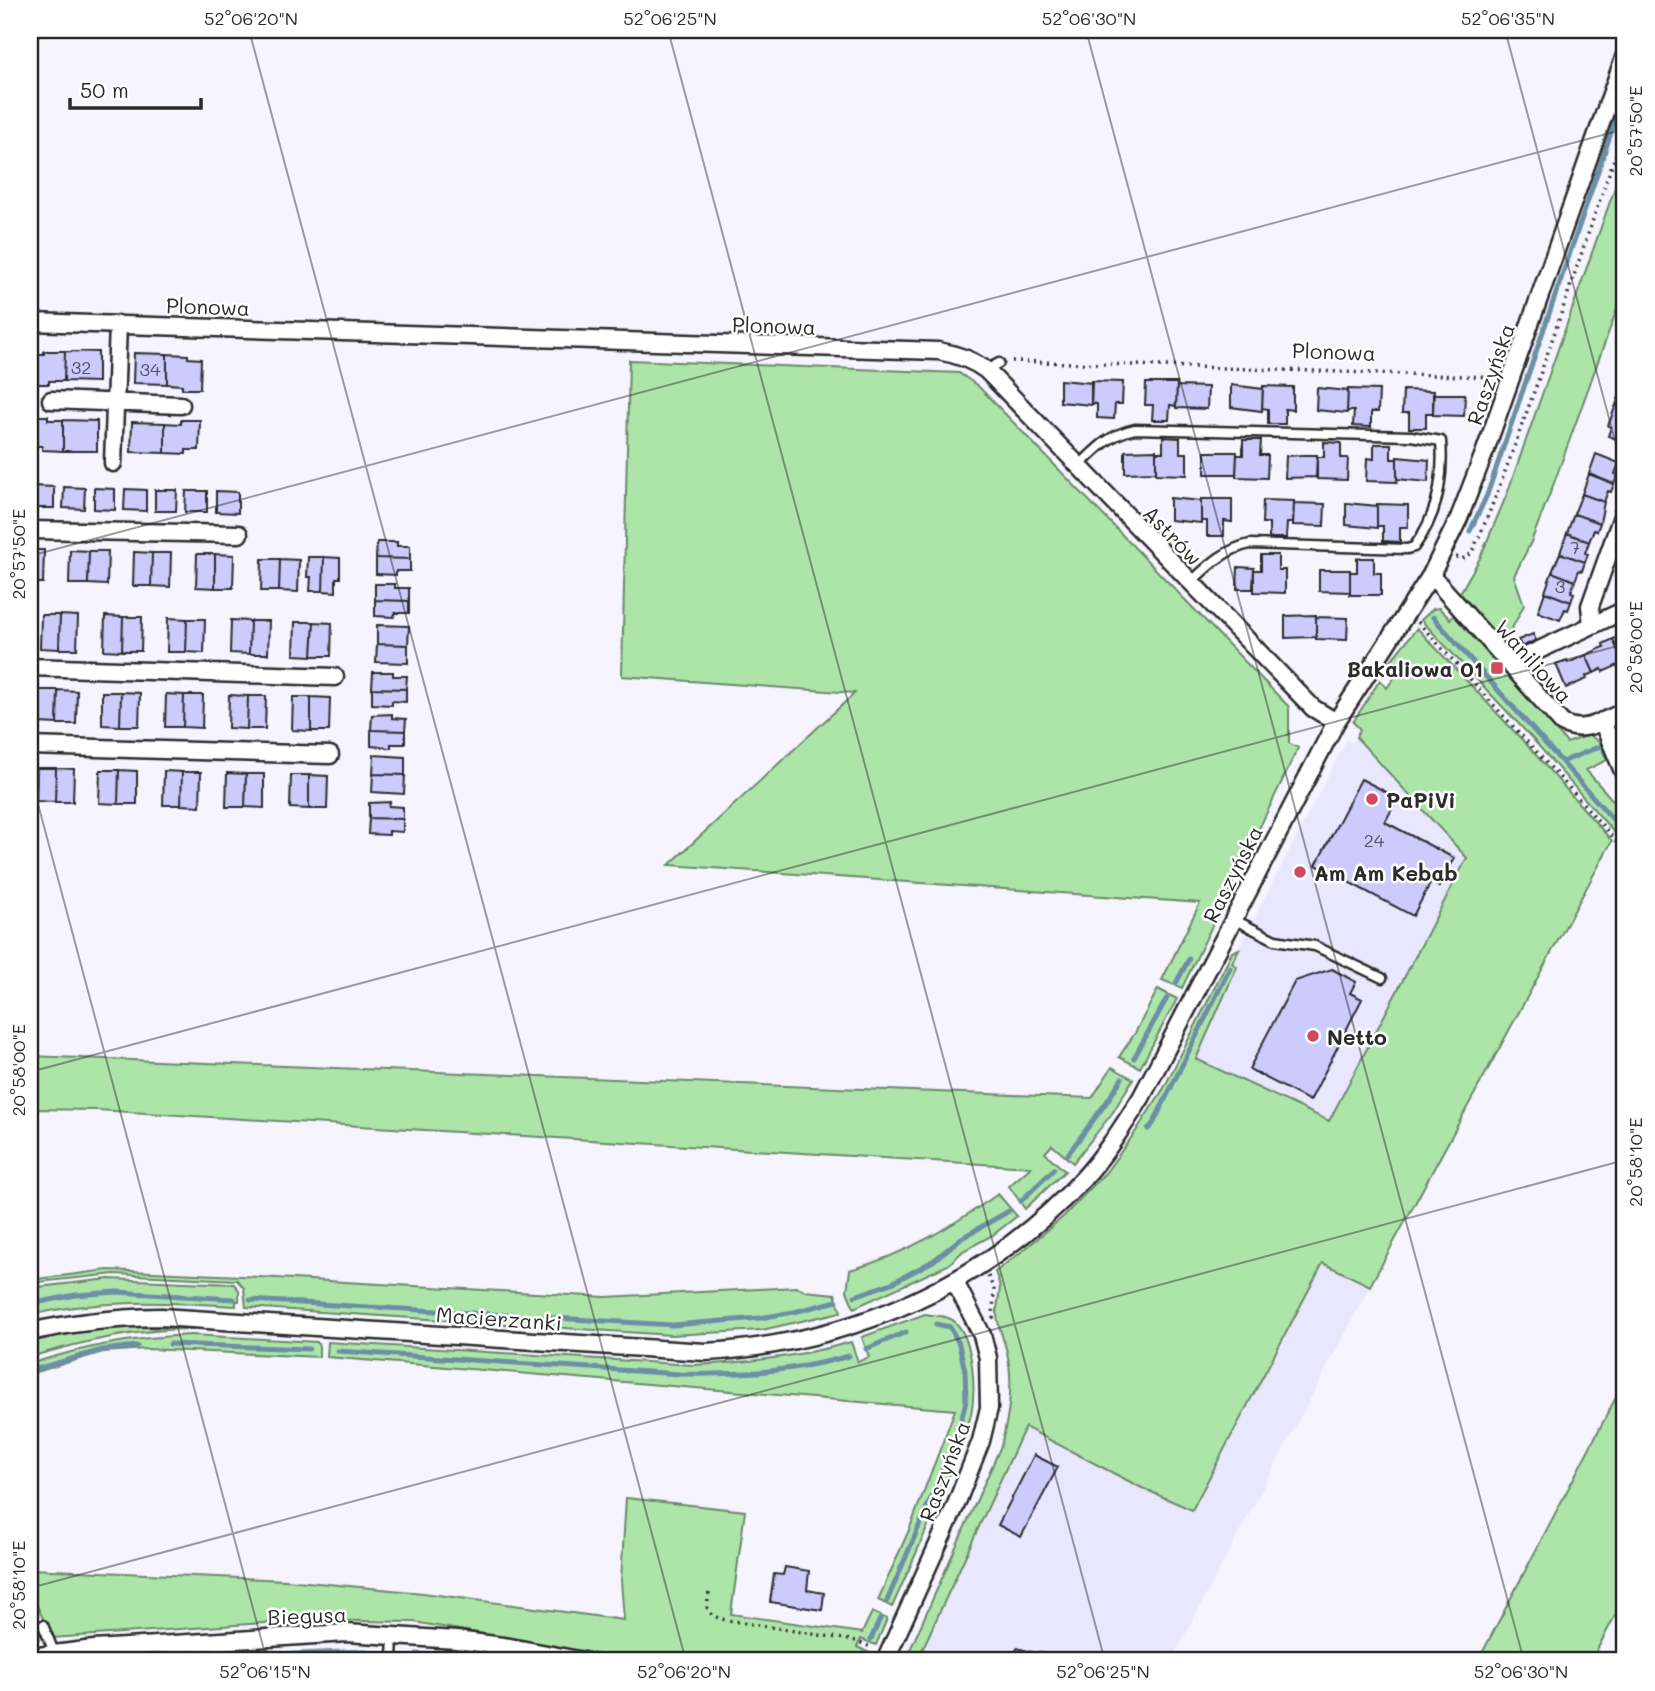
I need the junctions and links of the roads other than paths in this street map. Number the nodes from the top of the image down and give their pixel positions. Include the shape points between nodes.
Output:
1 (1625, 55) edge
2 (30, 322) edge
3 (118, 324) junction
4 (993, 366) joint
5 (51, 401) dead end
6 (114, 402) junction
7 (181, 405) dead end
8 (113, 463) dead end
9 (1079, 466) junction
10 (1625, 508) edge
11 (30, 530) edge
12 (239, 534) dead end
13 (1430, 575) junction
14 (1191, 582) junction
15 (1625, 610) edge
16 (1592, 625) junction
17 (1509, 664) junction
18 (30, 667) edge
19 (335, 677) dead end
20 (1625, 711) edge
21 (1602, 721) junction
22 (1335, 722) junction
23 (30, 746) edge
24 (330, 755) dead end
25 (1625, 775) edge
26 (1233, 919) junction
27 (1381, 978) dead end
28 (955, 1282) junction
29 (30, 1332) edge
30 (43, 1625) dead end
31 (393, 1635) junction
32 (54, 1652) junction
33 (30, 1657) edge
34 (887, 1657) edge
35 (392, 1661) edge
36 (584, 1661) edge

1 - 13 street, Raszyńska via 1460,517
2 - 3 street, Plonowa
3 - 4 street, Plonowa via 938,351
3 - 6 street
4 - 9 street, Astrów
5 - 6 street
6 - 7 street
6 - 8 street
9 - 14 street, Astrów
9 - 14 lane via 1107,440 1135,429 1411,436 1441,441 1438,499 1414,547 1250,544 1221,556
10 - 16 street via 1590,606
11 - 12 street
13 - 17 street, Waniliowa
13 - 22 street, Raszyńska
14 - 22 street, Astrów via 1313,708
15 - 16 street
16 - 17 street
17 - 21 street, Waniliowa via 1562,723 1572,729
18 - 19 street
20 - 21 street, Waniliowa
21 - 25 street
22 - 26 street, Raszyńska
23 - 24 street
26 - 27 lane via 1275,940 1315,946
26 - 28 street, Raszyńska via 1150,1082 1104,1153 1083,1180 1031,1228
28 - 29 street, Macierzanki via 879,1317 821,1335 705,1352 160,1317 111,1318
28 - 34 street, Raszyńska via 982,1335 988,1358 989,1409 955,1507
30 - 32 lane
31 - 32 street, Biegusa via 291,1635
31 - 35 lane
31 - 36 street, Biegusa via 510,1647
32 - 33 street, Biegusa

